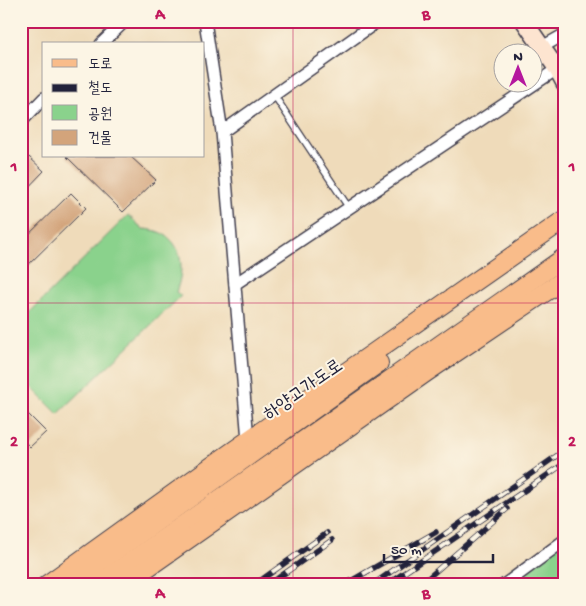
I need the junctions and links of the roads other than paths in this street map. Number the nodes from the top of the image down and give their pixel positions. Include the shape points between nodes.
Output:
1 (125, 21) edge
2 (205, 21) edge
3 (378, 21) edge
4 (524, 21) edge
5 (565, 34) edge
6 (103, 42) edge
7 (539, 42) edge
8 (544, 46) edge
9 (544, 50) edge
10 (557, 70) junction
11 (565, 84) edge
12 (274, 95) junction
13 (42, 100) edge
14 (21, 122) edge
15 (222, 132) junction
16 (349, 209) junction
17 (565, 219) edge
18 (565, 232) edge
19 (565, 257) edge
20 (565, 279) edge
21 (235, 284) junction
22 (248, 440) junction
23 (565, 540) edge
24 (46, 585) edge
25 (68, 585) edge
26 (97, 585) edge
27 (123, 585) edge
28 (504, 585) edge

1 - 6 street
2 - 15 street
3 - 12 street
4 - 7 main road
5 - 8 street
9 - 10 main road
10 - 11 main road
10 - 16 street
12 - 15 street
12 - 16 lane
13 - 14 street
15 - 21 street
16 - 21 street
17 - 22 main road
18 - 25 main road, 하양고가도로
19 - 26 main road
20 - 27 main road via 426,372
21 - 22 street
22 - 24 main road
23 - 28 street

